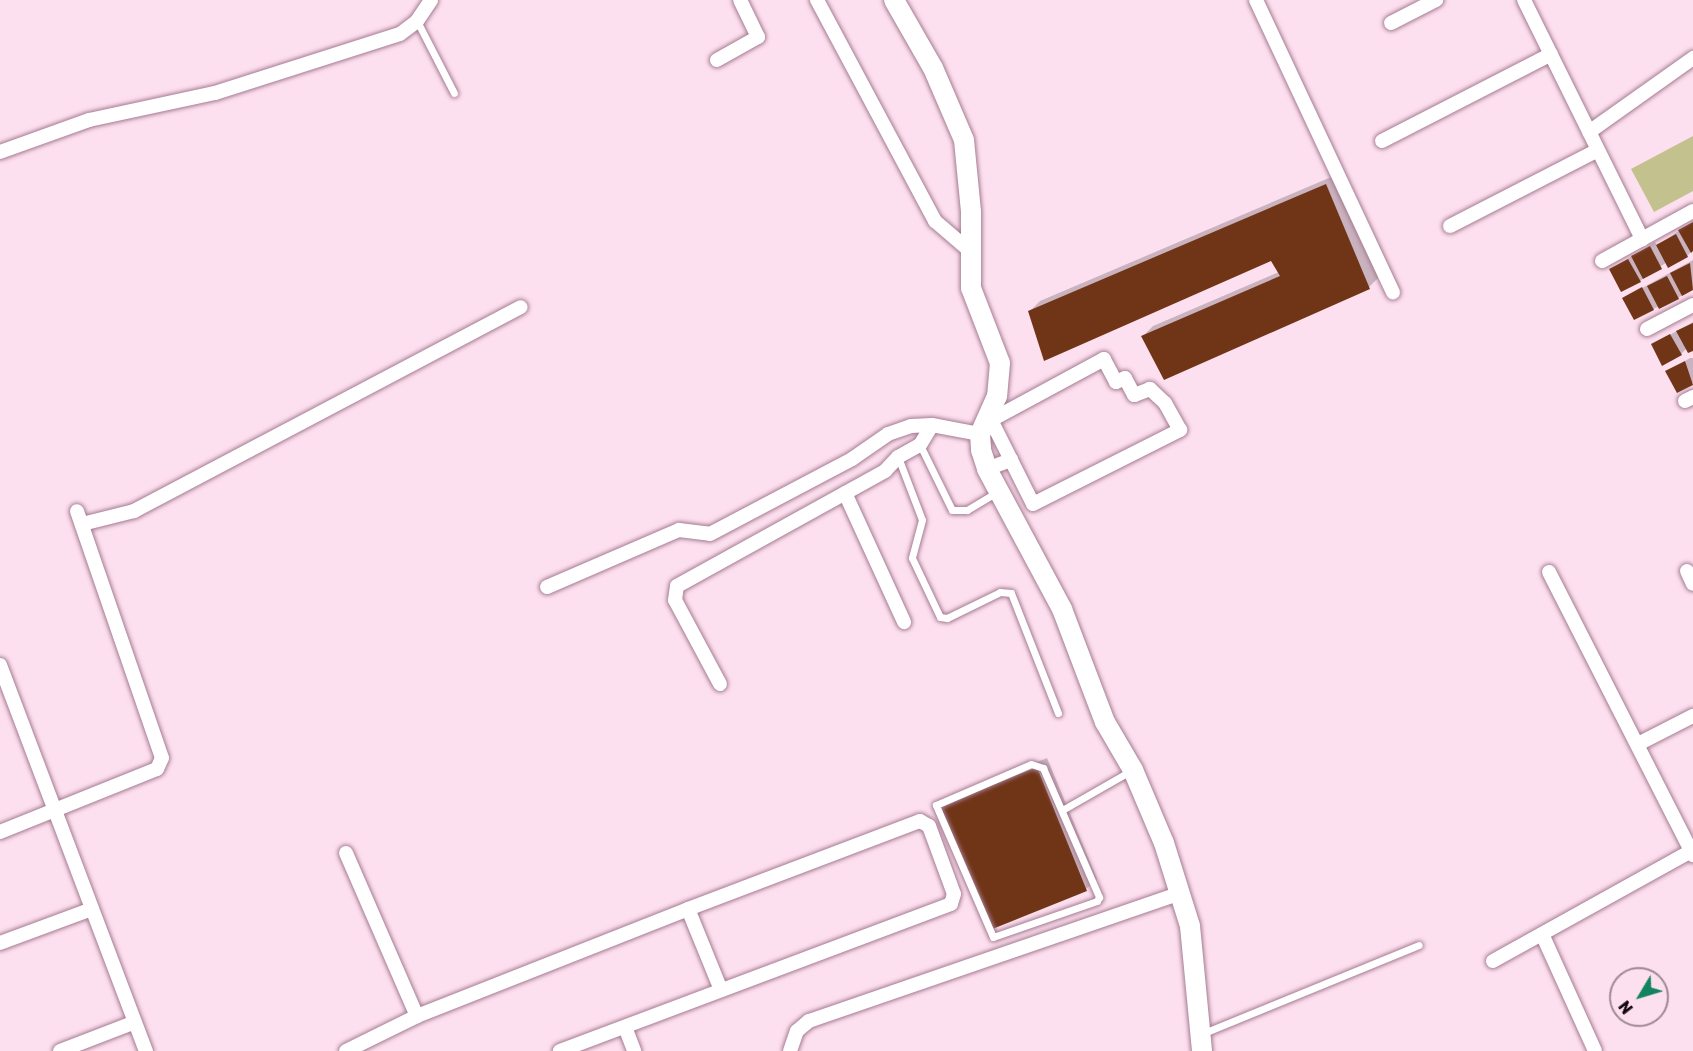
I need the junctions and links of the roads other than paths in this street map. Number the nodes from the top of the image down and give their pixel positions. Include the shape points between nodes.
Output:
1 (431, 0) edge
2 (740, 0) edge
3 (817, 0) edge
4 (894, 0) edge
5 (1256, 0) edge
6 (1436, 0) edge
7 (1524, 0) edge
8 (417, 21) junction
9 (1391, 23) dead end
10 (1551, 54) junction
11 (1693, 58) edge
12 (717, 60) dead end
13 (454, 93) dead end
14 (1589, 132) junction
15 (1382, 141) dead end
16 (1598, 150) junction
17 (0, 152) edge
18 (1693, 212) edge
19 (1450, 226) dead end
20 (1642, 239) junction
21 (971, 252) junction
22 (1602, 261) dead end
23 (1393, 292) dead end
24 (1693, 305) edge
25 (521, 307) dead end
26 (1647, 329) dead end
27 (932, 425) junction
28 (980, 434) junction
29 (920, 445) junction
30 (898, 457) junction
31 (1011, 460) junction
32 (987, 469) junction
33 (998, 491) junction
34 (845, 494) junction
35 (1549, 572) dead end
36 (547, 587) dead end
37 (904, 622) dead end
38 (0, 665) edge
39 (720, 684) dead end
40 (6, 701) edge
41 (1058, 713) dead end
42 (1693, 716) edge
43 (1638, 744) junction
44 (1132, 770) junction
45 (1064, 809) junction
46 (55, 812) junction
47 (0, 832) edge
48 (1692, 852) edge
49 (346, 853) dead end
50 (1180, 893) junction
51 (92, 909) junction
52 (688, 909) junction
53 (1542, 934) junction
54 (0, 943) edge
55 (1419, 945) dead end
56 (1493, 961) dead end
57 (721, 990) junction
58 (417, 1016) junction
59 (135, 1022) junction
60 (625, 1027) junction
61 (1202, 1043) edge
62 (60, 1051) edge
63 (146, 1051) edge
64 (346, 1051) edge
65 (560, 1051) edge
66 (634, 1051) edge
67 (790, 1051) edge
68 (1595, 1051) edge

1 - 8 street
2 - 12 street via 758,37
3 - 21 street via 935,222
4 - 21 street via 933,68 964,140
5 - 23 street
6 - 9 street
7 - 10 street
8 - 13 lane
8 - 17 street via 400,34 372,40 285,73 89,120
10 - 14 street
10 - 15 street
11 - 14 street
14 - 16 street
16 - 19 street
16 - 20 street
18 - 20 street
20 - 22 street
21 - 28 street via 971,288 1000,363 997,396
24 - 26 street
25 - 46 street via 134,510 80,517 162,758 157,769
27 - 28 street
27 - 29 street
27 - 36 street via 910,426 888,434 852,459 710,534 679,530
28 - 32 street
29 - 30 street
29 - 33 lane via 952,510 967,510
30 - 34 street via 885,471
30 - 41 lane via 922,520 912,558 940,617 947,618 1000,592 1011,593
31 - 31 street via 1033,504 1180,430 1165,403 1150,389 1134,395 1125,378 1116,382 1104,359 991,420
31 - 32 street
32 - 33 street
33 - 44 street via 1062,609 1105,722
34 - 37 street
34 - 39 street via 677,586 675,600
35 - 43 street
38 - 40 street
40 - 46 street
42 - 43 street
43 - 48 street
44 - 45 lane
44 - 50 street via 1164,843
45 - 45 lane via 1043,768 1031,764 936,805 993,937 1097,901 1099,897
46 - 47 street
46 - 51 street
48 - 53 street
49 - 58 street
50 - 61 street via 1197,968
50 - 67 street via 808,1021 797,1031
51 - 54 street
51 - 59 street
52 - 57 street
52 - 57 street via 920,820 929,826 954,894 951,904
52 - 58 street
53 - 56 street
53 - 68 street
55 - 61 lane
57 - 60 street
58 - 64 street
59 - 62 street
59 - 63 street
60 - 65 street
60 - 66 street

